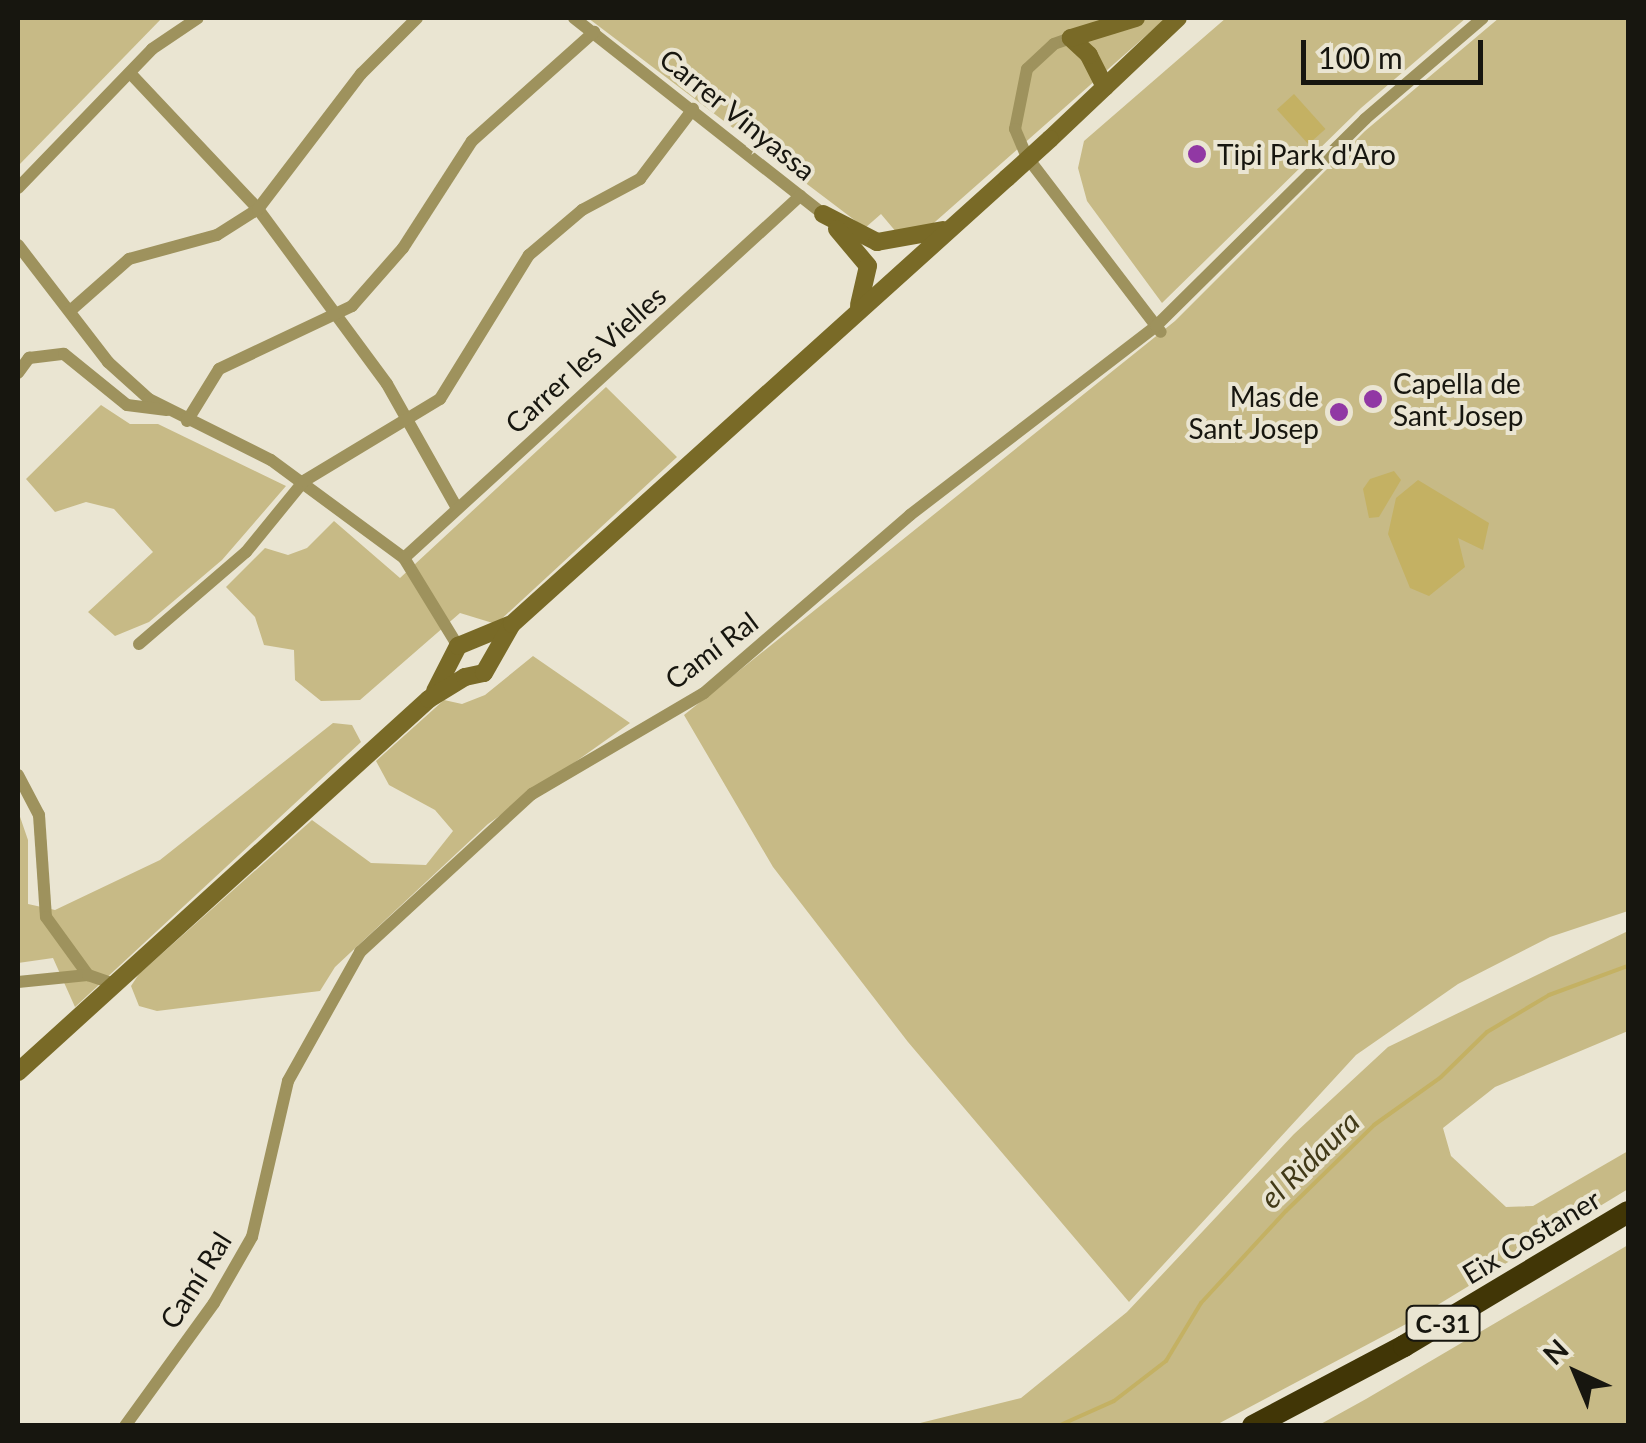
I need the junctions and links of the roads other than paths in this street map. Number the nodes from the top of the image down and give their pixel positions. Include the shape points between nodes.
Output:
1 (198, 18) edge
2 (417, 18) edge
3 (574, 18) edge
4 (1136, 18) edge
5 (1178, 18) edge
6 (1483, 18) edge
7 (594, 32) junction
8 (1071, 38) junction
9 (130, 72) junction
10 (1106, 87) junction
11 (692, 109) junction
12 (18, 188) edge
13 (800, 196) junction
14 (258, 209) junction
15 (823, 214) junction
16 (948, 228) junction
17 (877, 242) junction
18 (18, 245) edge
19 (868, 266) junction
20 (894, 275) junction
21 (857, 308) junction
22 (70, 310) junction
23 (336, 318) junction
24 (1159, 329) junction
25 (18, 373) edge
26 (167, 410) junction
27 (187, 422) junction
28 (411, 422) junction
29 (304, 481) junction
30 (457, 508) junction
31 (404, 558) junction
32 (139, 644) dead end
33 (485, 648) junction
34 (458, 662) junction
35 (18, 775) edge
36 (88, 975) junction
37 (18, 982) edge
38 (114, 984) junction
39 (18, 1072) edge
40 (1628, 1212) edge
41 (1628, 1228) edge
42 (125, 1426) edge
43 (1254, 1426) edge
44 (1285, 1426) edge

1 - 9 street
2 - 14 street via 361,74
3 - 7 street, Carrer Vinyassa
4 - 8 street
5 - 10 street
6 - 24 street, Camí Ral via 1365,119
7 - 11 street, Carrer Vinyassa
7 - 23 street via 472,141 402,248
8 - 10 street via 1090,55
8 - 24 street via 1027,69 1016,129 1027,157
9 - 12 street
9 - 14 street
10 - 16 street, bridge
11 - 13 street, Carrer Vinyassa
11 - 28 street via 640,179 582,210 528,256 459,374
13 - 15 street, Carrer Vinyassa
13 - 30 street, Carrer les Vielles
14 - 22 street via 217,235 129,259
14 - 23 street
15 - 17 street
15 - 19 street
16 - 17 street
16 - 20 street
17 - 20 street
18 - 22 street
19 - 20 street
19 - 21 street
20 - 21 street
21 - 33 street
22 - 26 street via 108,362
23 - 27 street via 219,370
23 - 28 street
24 - 42 street, Camí Ral via 910,515 704,692 520,804 360,952 288,1081 252,1237 214,1303
25 - 26 street via 29,358 64,354 128,405
26 - 27 street
27 - 29 street
28 - 29 street via 356,446
28 - 30 street
29 - 31 street
29 - 32 street via 246,552
30 - 31 street, Carrer les Vielles
31 - 34 street
33 - 34 street
33 - 34 street via 482,675
34 - 38 street via 429,699
35 - 36 street via 38,814 46,916
36 - 37 street
36 - 38 street
38 - 39 street
40 - 43 highway, Eix Costaner / C-31 via 1404,1346
41 - 44 highway, Eix Costaner / C-31

